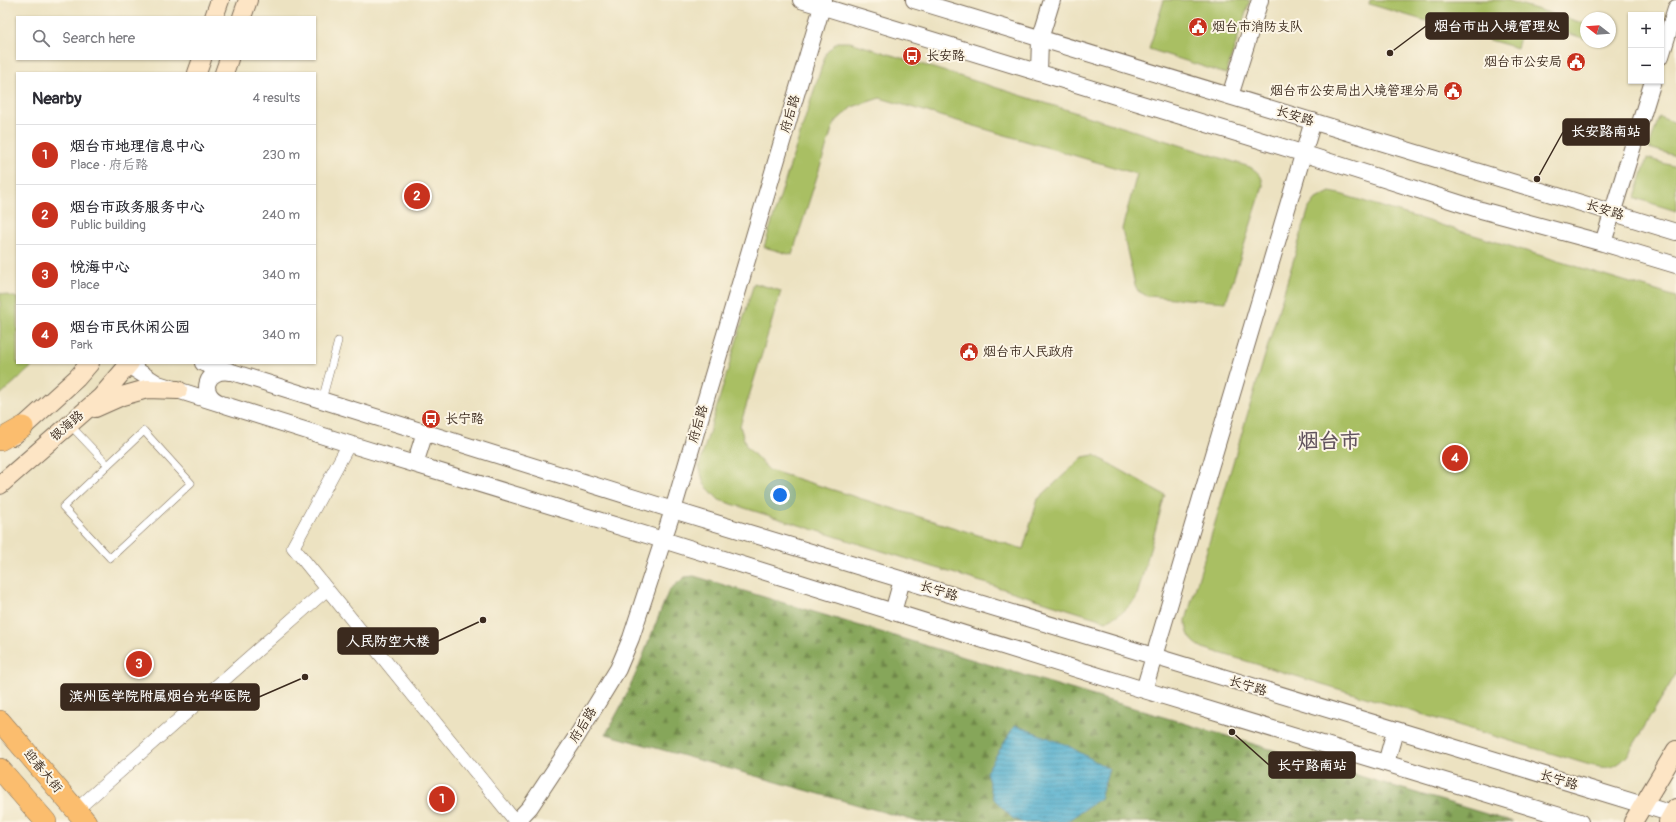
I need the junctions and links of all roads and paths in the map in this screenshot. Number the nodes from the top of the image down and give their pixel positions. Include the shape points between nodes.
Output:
1 (220, 0) edge
2 (248, 0) edge
3 (801, 0) edge
4 (914, 0) edge
5 (1052, 0) edge
6 (1260, 0) edge
7 (823, 3) edge
8 (1676, 8) edge
9 (214, 16) edge
10 (242, 16) edge
11 (1040, 39) junction
12 (1664, 48) edge
13 (202, 60) edge
14 (229, 60) edge
15 (197, 72) edge
16 (224, 72) edge
17 (1039, 73) junction
18 (1652, 84) edge
19 (1230, 96) junction
20 (1313, 121) junction
21 (1302, 153) junction
22 (1612, 212) junction
23 (1676, 232) edge
24 (1603, 243) junction
25 (1676, 265) edge
26 (338, 340) dead end
27 (89, 364) edge
28 (128, 364) edge
29 (206, 364) edge
30 (232, 372) junction
31 (178, 390) junction
32 (322, 400) junction
33 (224, 404) junction
34 (72, 422) junction
35 (23, 427) junction
36 (425, 432) junction
37 (0, 440) edge
38 (348, 444) junction
39 (0, 447) edge
40 (415, 464) junction
41 (108, 465) junction
42 (0, 485) edge
43 (673, 510) junction
44 (663, 540) junction
45 (902, 580) junction
46 (327, 589) junction
47 (893, 612) junction
48 (1154, 657) junction
49 (1144, 690) junction
50 (0, 721) edge
51 (1395, 731) junction
52 (1676, 750) edge
53 (1386, 763) junction
54 (0, 769) edge
55 (1644, 805) junction
56 (1673, 815) edge
57 (81, 816) edge
58 (46, 822) edge
59 (516, 822) edge
60 (1580, 822) edge
61 (1633, 822) edge

1 - 9 main road
2 - 10 main road
3 - 7 street
4 - 11 street, 长安路
5 - 11 street
6 - 19 street
7 - 17 street
7 - 43 street, 府后路
8 - 12 street
11 - 17 street
11 - 19 street, 长安路
13 - 15 main road
14 - 16 main road
17 - 21 street
18 - 22 street
19 - 20 street, 长安路
20 - 21 street
20 - 22 street, 长安路
21 - 24 street via 1481,210
21 - 48 street
22 - 23 street, 长安路
22 - 24 street
24 - 25 street
26 - 32 lane
27 - 35 main road
28 - 31 street via 158,384
28 - 34 main road, 银海路 via 101,396
29 - 30 street, 长宁路
30 - 32 street, 长宁路
30 - 33 street via 215,373 209,378 209,395 215,401
31 - 33 street
31 - 34 main road via 147,389 104,404
32 - 36 street, 长宁路
33 - 38 street
34 - 41 lane
34 - 42 main road, 银海路
35 - 37 main road
35 - 39 main road
36 - 40 street
36 - 43 street, 长宁路
38 - 40 street
38 - 46 street via 293,548
40 - 44 street
41 - 41 lane via 63,507 110,558 191,483 144,431
43 - 44 street, 府后路
43 - 45 street, 长宁路
44 - 47 street
44 - 59 street, 府后路 via 631,638 618,669 577,736
45 - 47 street
45 - 48 street, 长宁路
46 - 57 street
46 - 59 street
47 - 49 street
48 - 49 street
48 - 51 street, 长宁路
49 - 53 street
50 - 57 main road, 迎春大街
51 - 53 street
51 - 55 street, 长宁路
52 - 55 main road
53 - 60 street
54 - 58 main road
55 - 56 street, 长宁路
55 - 61 main road

